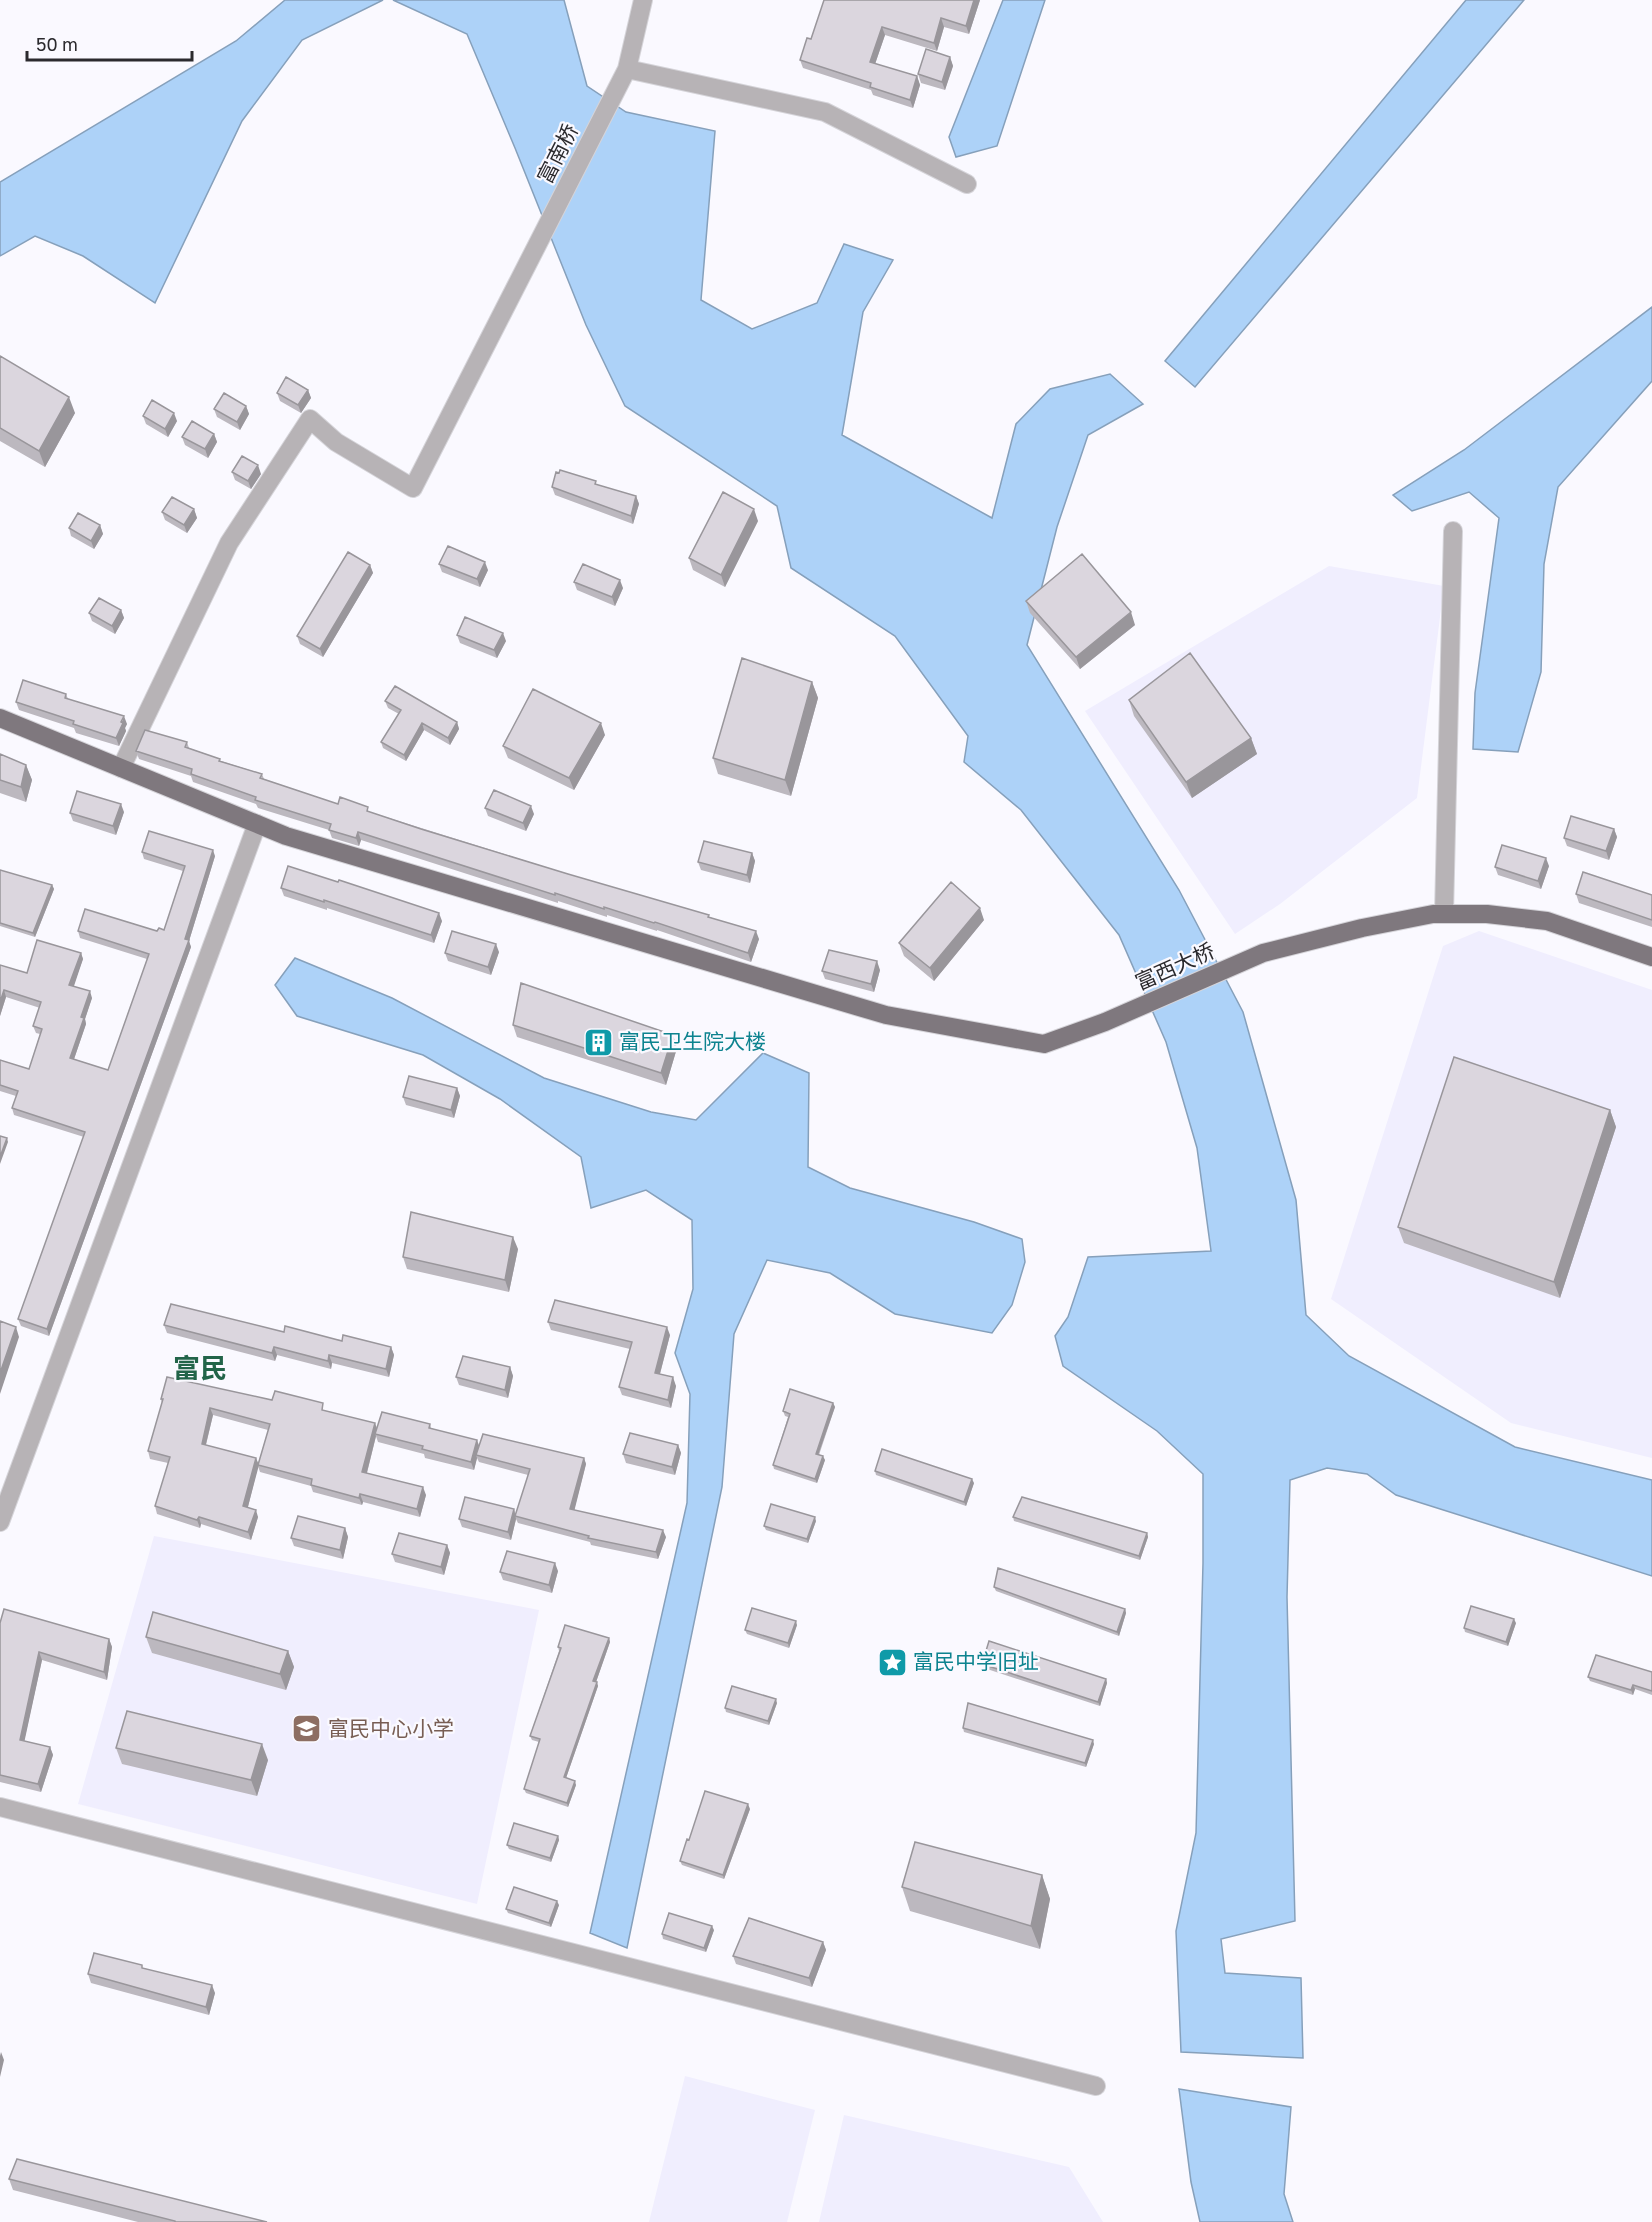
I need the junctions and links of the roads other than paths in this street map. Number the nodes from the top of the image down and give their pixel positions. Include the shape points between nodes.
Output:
1 (643, 0) edge
2 (627, 69) junction
3 (967, 184) dead end
4 (1453, 531) dead end
5 (0, 718) edge
6 (121, 768) junction
7 (257, 824) junction
8 (1444, 914) junction
9 (1652, 957) edge
10 (0, 1522) edge
11 (0, 1807) edge
12 (1096, 2086) dead end

1 - 2 street, 富南桥
2 - 3 street via 825,112
2 - 6 street, 富南桥 via 413,488 336,442 310,419 229,543
4 - 8 street
5 - 6 main road, 富西大桥
6 - 7 main road, 富西大桥
7 - 8 main road, 富西大桥 via 286,836 886,1015 1044,1044 1105,1022 1263,953 1362,928
7 - 10 street
8 - 9 main road, 富西大桥 via 1547,921
11 - 12 street

